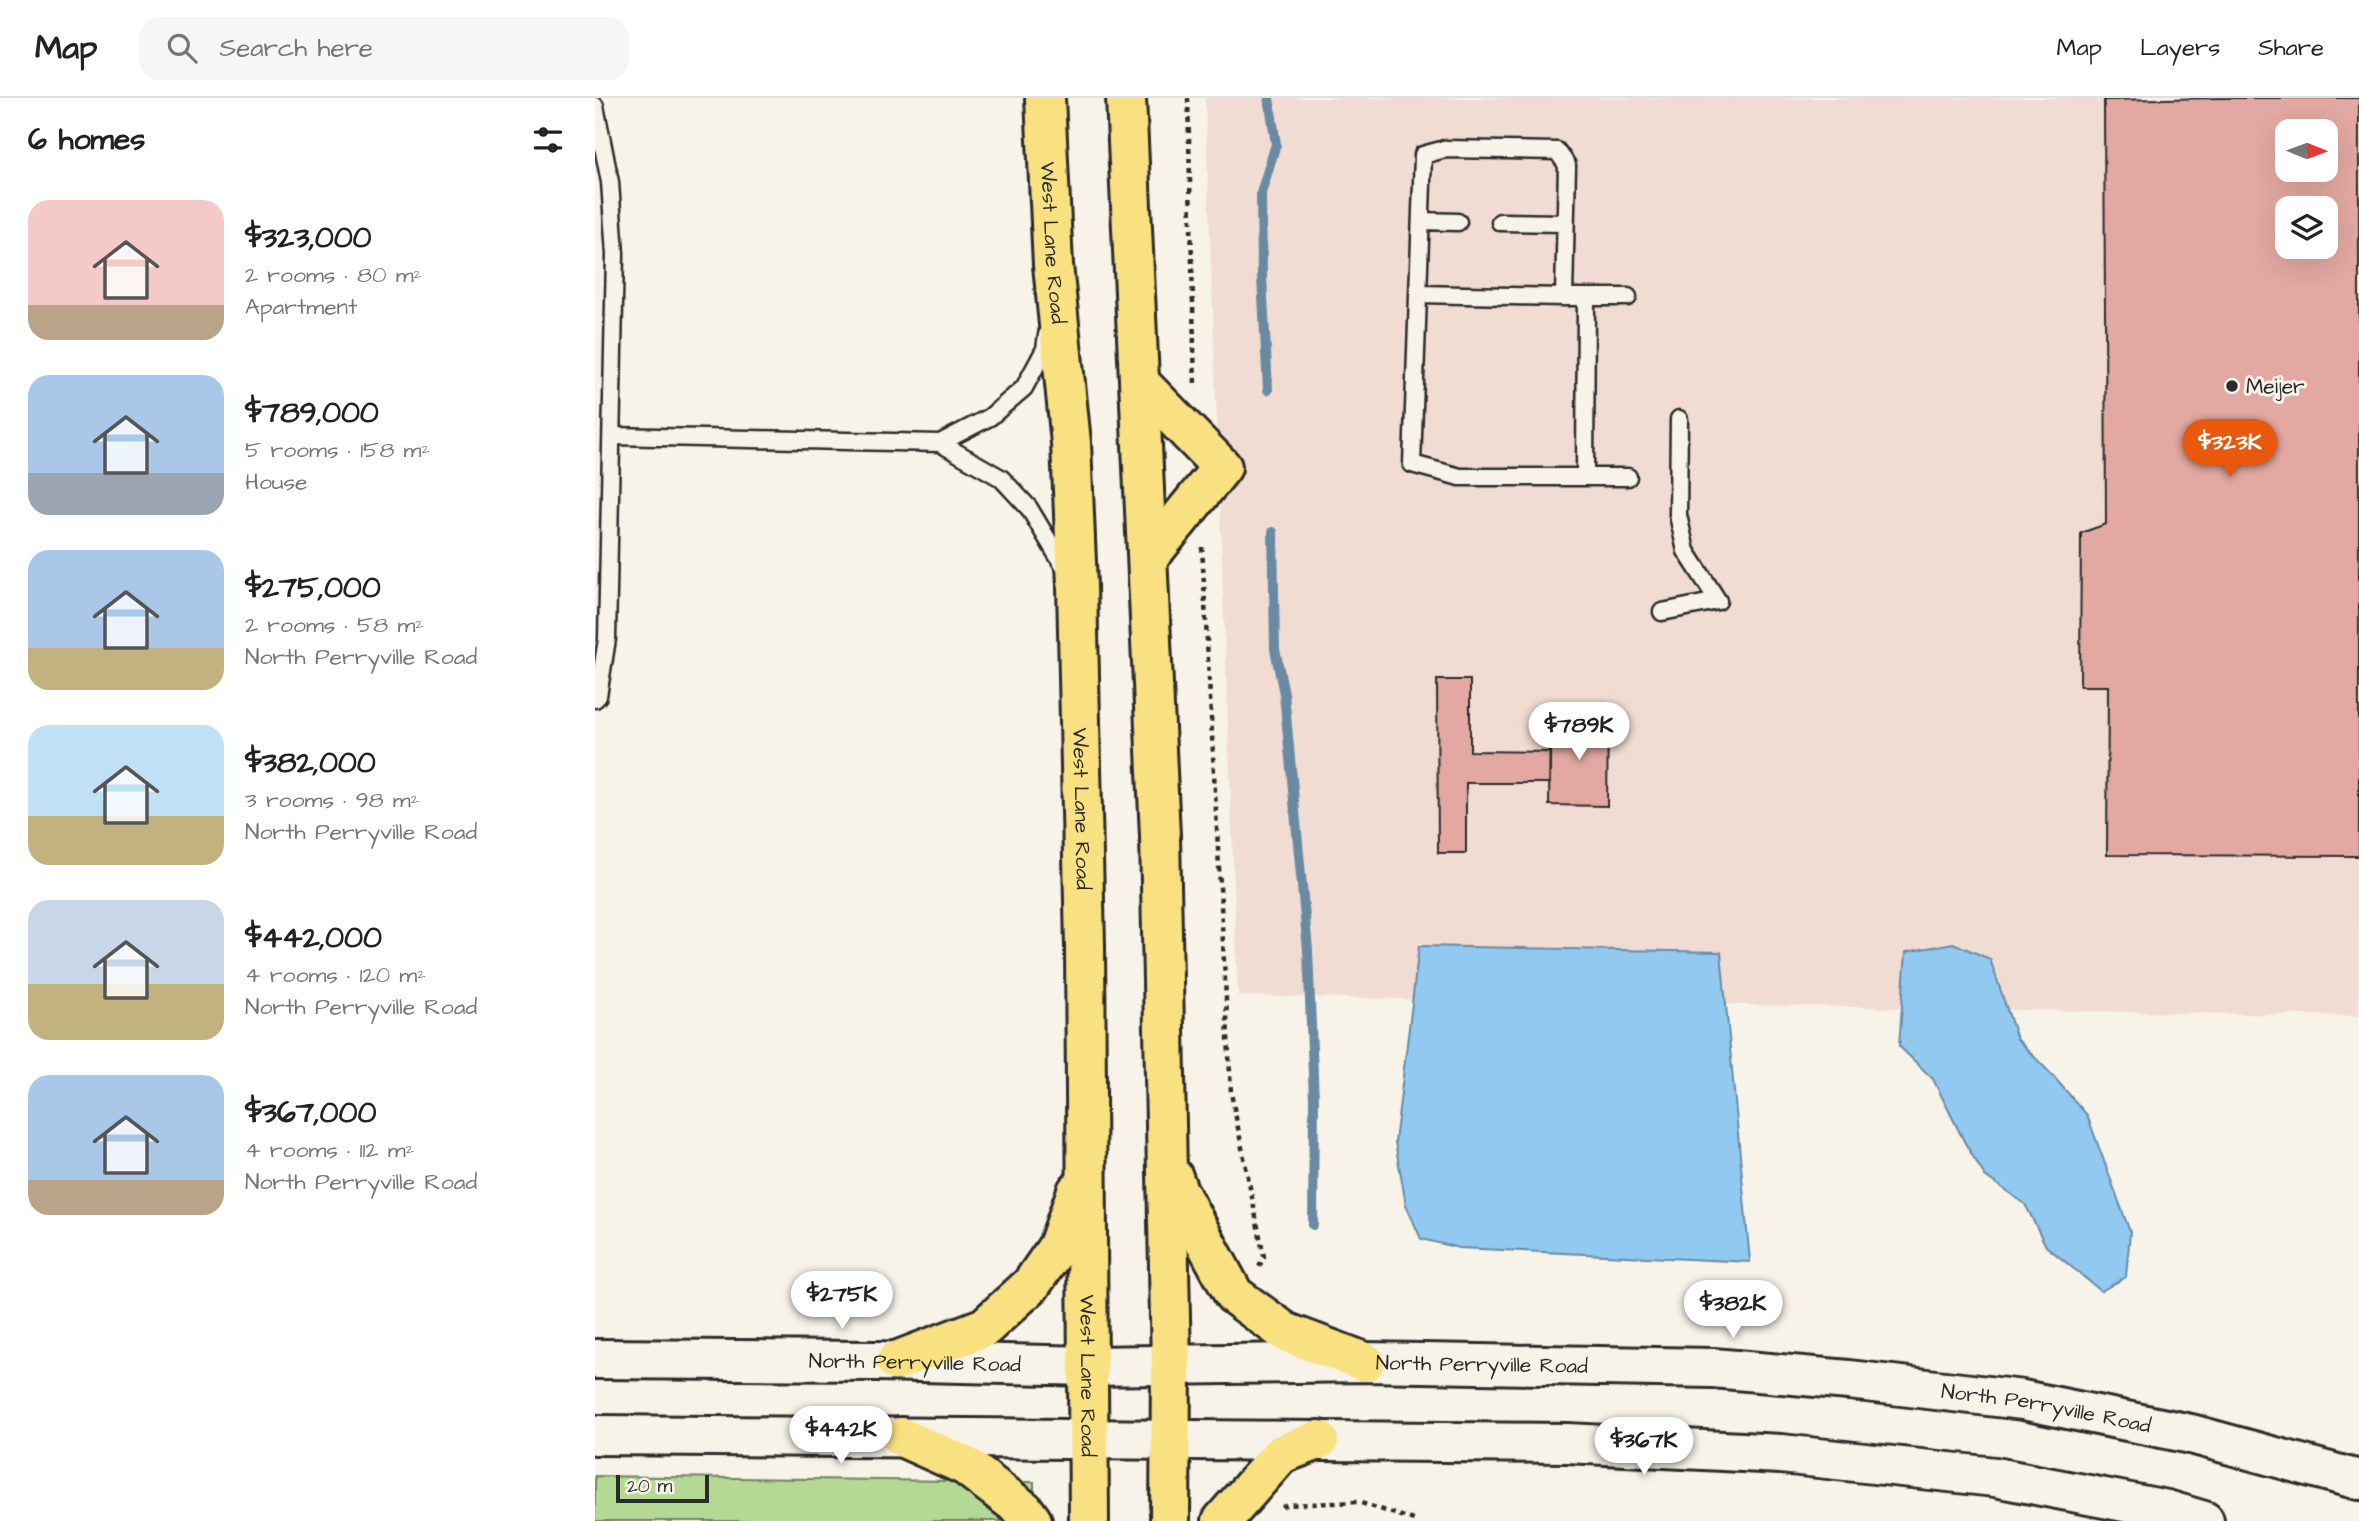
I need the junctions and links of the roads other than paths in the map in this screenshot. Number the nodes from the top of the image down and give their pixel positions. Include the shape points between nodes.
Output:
1 (1045, 98) edge
2 (1126, 98) edge
3 (595, 106) edge
4 (1421, 221) junction
5 (1458, 222) dead end
6 (1500, 222) dead end
7 (1565, 223) junction
8 (1053, 265) junction
9 (1418, 294) junction
10 (1564, 297) junction
11 (1586, 297) junction
12 (1628, 297) dead end
13 (1140, 383) junction
14 (1679, 419) dead end
15 (612, 436) junction
16 (940, 443) junction
17 (1585, 477) junction
18 (1628, 477) dead end
19 (1148, 558) junction
20 (1077, 586) junction
21 (1663, 612) dead end
22 (595, 699) edge
23 (1087, 1162) junction
24 (1168, 1162) junction
25 (595, 1359) edge
26 (896, 1361) junction
27 (1365, 1362) junction
28 (1171, 1365) junction
29 (1089, 1366) junction
30 (595, 1435) edge
31 (901, 1437) junction
32 (1087, 1438) junction
33 (1172, 1439) junction
34 (1319, 1440) junction
35 (2359, 1480) edge
36 (1031, 1521) edge
37 (1089, 1521) edge
38 (1170, 1521) edge
39 (1222, 1521) edge
40 (2204, 1521) edge

1 - 8 main road, West Lane Road
2 - 13 main road
3 - 15 lane via 610,182 615,254
4 - 5 lane
4 - 7 lane via 1423,155 1445,149 1557,150 1567,165
4 - 9 lane
6 - 7 lane
7 - 10 lane
8 - 16 lane via 1045,349 1024,388 990,417
8 - 20 main road, West Lane Road via 1071,443
9 - 10 lane
9 - 17 lane via 1412,464 1460,477
10 - 11 lane
11 - 12 lane
11 - 17 lane
13 - 19 main road
13 - 19 main road via 1221,467
14 - 21 lane via 1678,515 1686,551 1718,601
15 - 16 lane
15 - 22 lane via 607,639
16 - 20 lane via 1001,478 1029,508
17 - 18 lane
19 - 24 main road
20 - 23 main road, West Lane Road
23 - 26 main road via 1058,1246 1031,1285 985,1327
23 - 29 main road, West Lane Road
24 - 27 main road via 1178,1191 1234,1294 1285,1332
24 - 28 main road
25 - 26 main road, North Perryville Road
26 - 29 main road, North Perryville Road
27 - 28 main road, North Perryville Road
27 - 35 main road, North Perryville Road via 1713,1368 2023,1400 2191,1434
28 - 29 main road, North Perryville Road
28 - 33 main road
29 - 32 main road, West Lane Road
30 - 31 main road
31 - 32 main road
31 - 36 main road via 966,1466 1024,1510
32 - 33 main road
32 - 37 main road, West Lane Road
33 - 34 main road
33 - 38 main road
34 - 39 main road via 1281,1454
34 - 40 main road via 1567,1443 1781,1454 1995,1477

